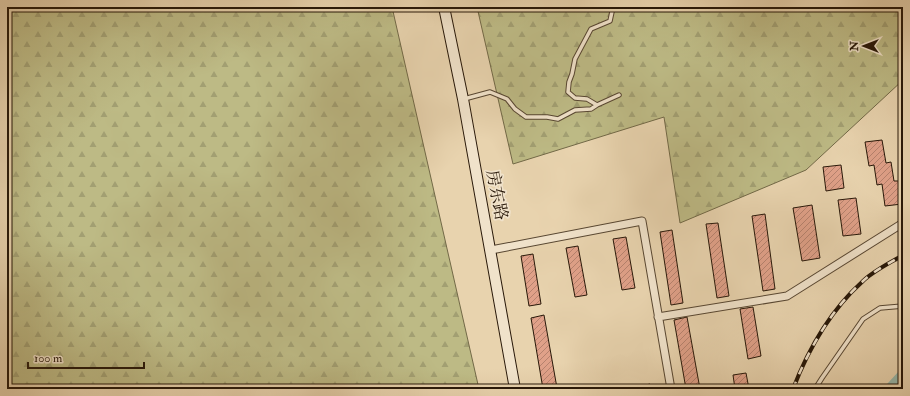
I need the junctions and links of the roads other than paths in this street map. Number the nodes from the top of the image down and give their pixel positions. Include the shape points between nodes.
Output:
1 (444, 7) edge
2 (613, 7) edge
3 (619, 95) dead end
4 (463, 99) junction
5 (597, 105) junction
6 (903, 224) edge
7 (491, 250) junction
8 (903, 306) edge
9 (658, 317) junction
10 (515, 389) edge
11 (671, 389) edge
12 (815, 389) edge

1 - 4 main road, 房东路
2 - 5 lane via 610,21 591,29 575,59 568,82 568,92 575,98 587,99
3 - 5 lane
4 - 5 lane via 490,92 507,99 515,110 526,117 558,119 575,110 591,109
4 - 7 main road, 房东路
6 - 9 street via 787,296
7 - 9 street via 642,220
7 - 10 main road, 房东路
8 - 12 lane via 880,308 863,319
9 - 11 street

